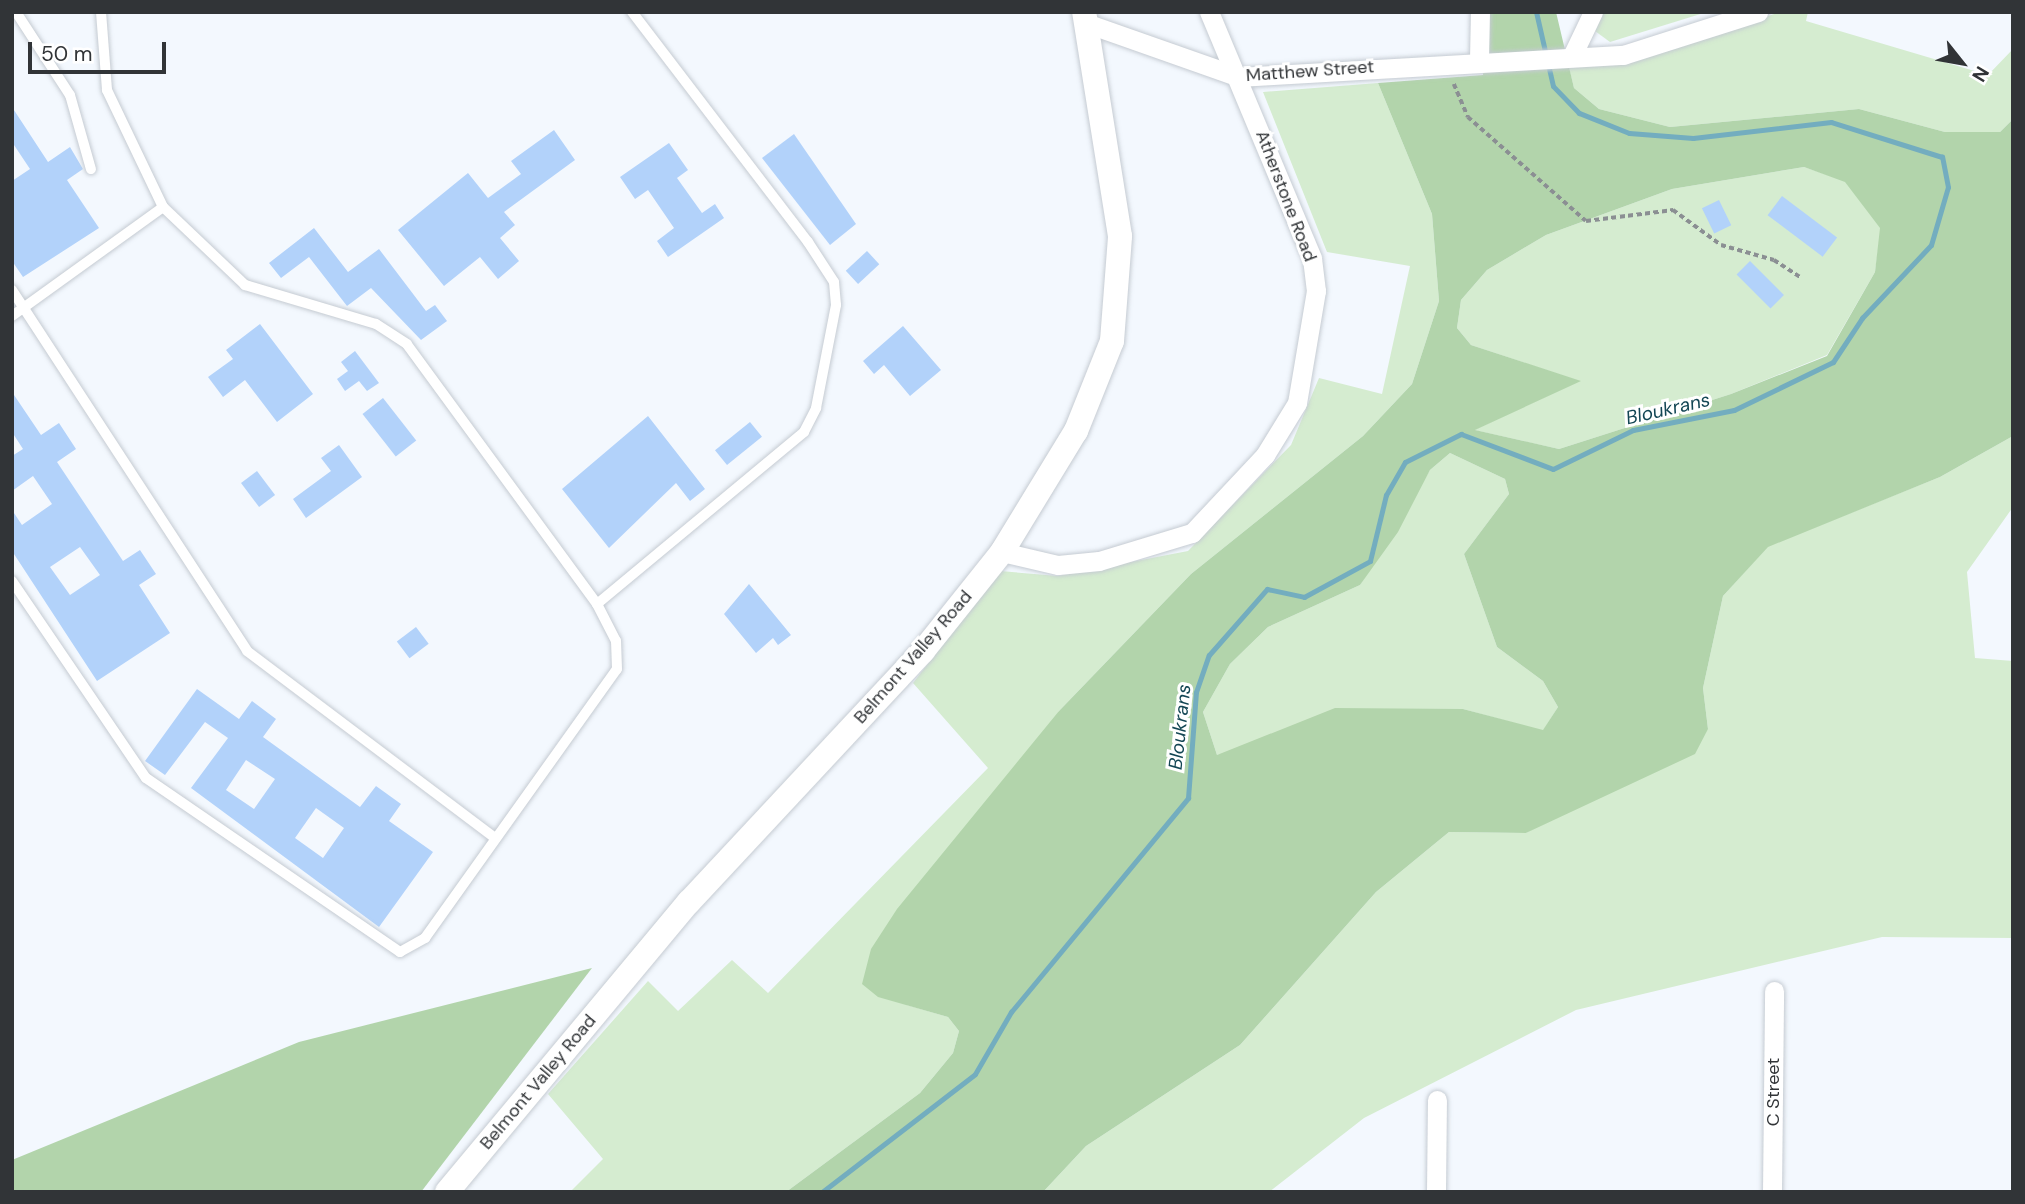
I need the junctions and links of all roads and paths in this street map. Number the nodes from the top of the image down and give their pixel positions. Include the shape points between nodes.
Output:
1 (16, 12) edge
2 (101, 12) edge
3 (632, 12) edge
4 (1209, 12) edge
5 (1480, 12) edge
6 (1593, 12) edge
7 (1758, 12) edge
8 (1085, 18) edge
9 (1557, 56) junction
10 (1479, 59) junction
11 (1447, 62) junction
12 (1239, 77) junction
13 (91, 169) dead end
14 (163, 207) junction
15 (1800, 278) dead end
16 (12, 290) edge
17 (24, 309) junction
18 (12, 316) edge
19 (1002, 552) junction
20 (12, 581) edge
21 (597, 604) junction
22 (495, 838) junction
23 (1774, 991) dead end
24 (1437, 1100) dead end
25 (447, 1192) edge
26 (1436, 1192) edge
27 (1772, 1192) edge

1 - 13 lane via 70,95
2 - 14 lane via 107,90
3 - 21 lane via 808,242 834,282 836,305 816,408 804,432
4 - 12 street, Atherstone Road
5 - 10 street
6 - 9 street
7 - 9 street, Matthew Street via 1659,48
8 - 12 street, Matthew Street
8 - 19 street, Belmont Valley Road via 1120,236 1112,341 1082,419
9 - 10 street, Matthew Street
10 - 11 street, Matthew Street
11 - 12 street, Matthew Street
11 - 15 path via 1468,117 1586,221 1673,210 1721,245 1774,260
12 - 19 street, Atherstone Road via 1312,258 1317,291 1307,354 1287,426 1219,508 1192,533 1165,545 1058,565
14 - 17 lane
14 - 21 lane via 245,285 376,324 407,344
16 - 17 lane
17 - 18 lane
17 - 22 lane via 247,651
19 - 25 street, Belmont Valley Road via 923,650 689,902
20 - 22 lane via 146,778 387,947 412,950 425,938
21 - 22 lane via 616,640 617,669
23 - 27 street, C Street
24 - 26 street

